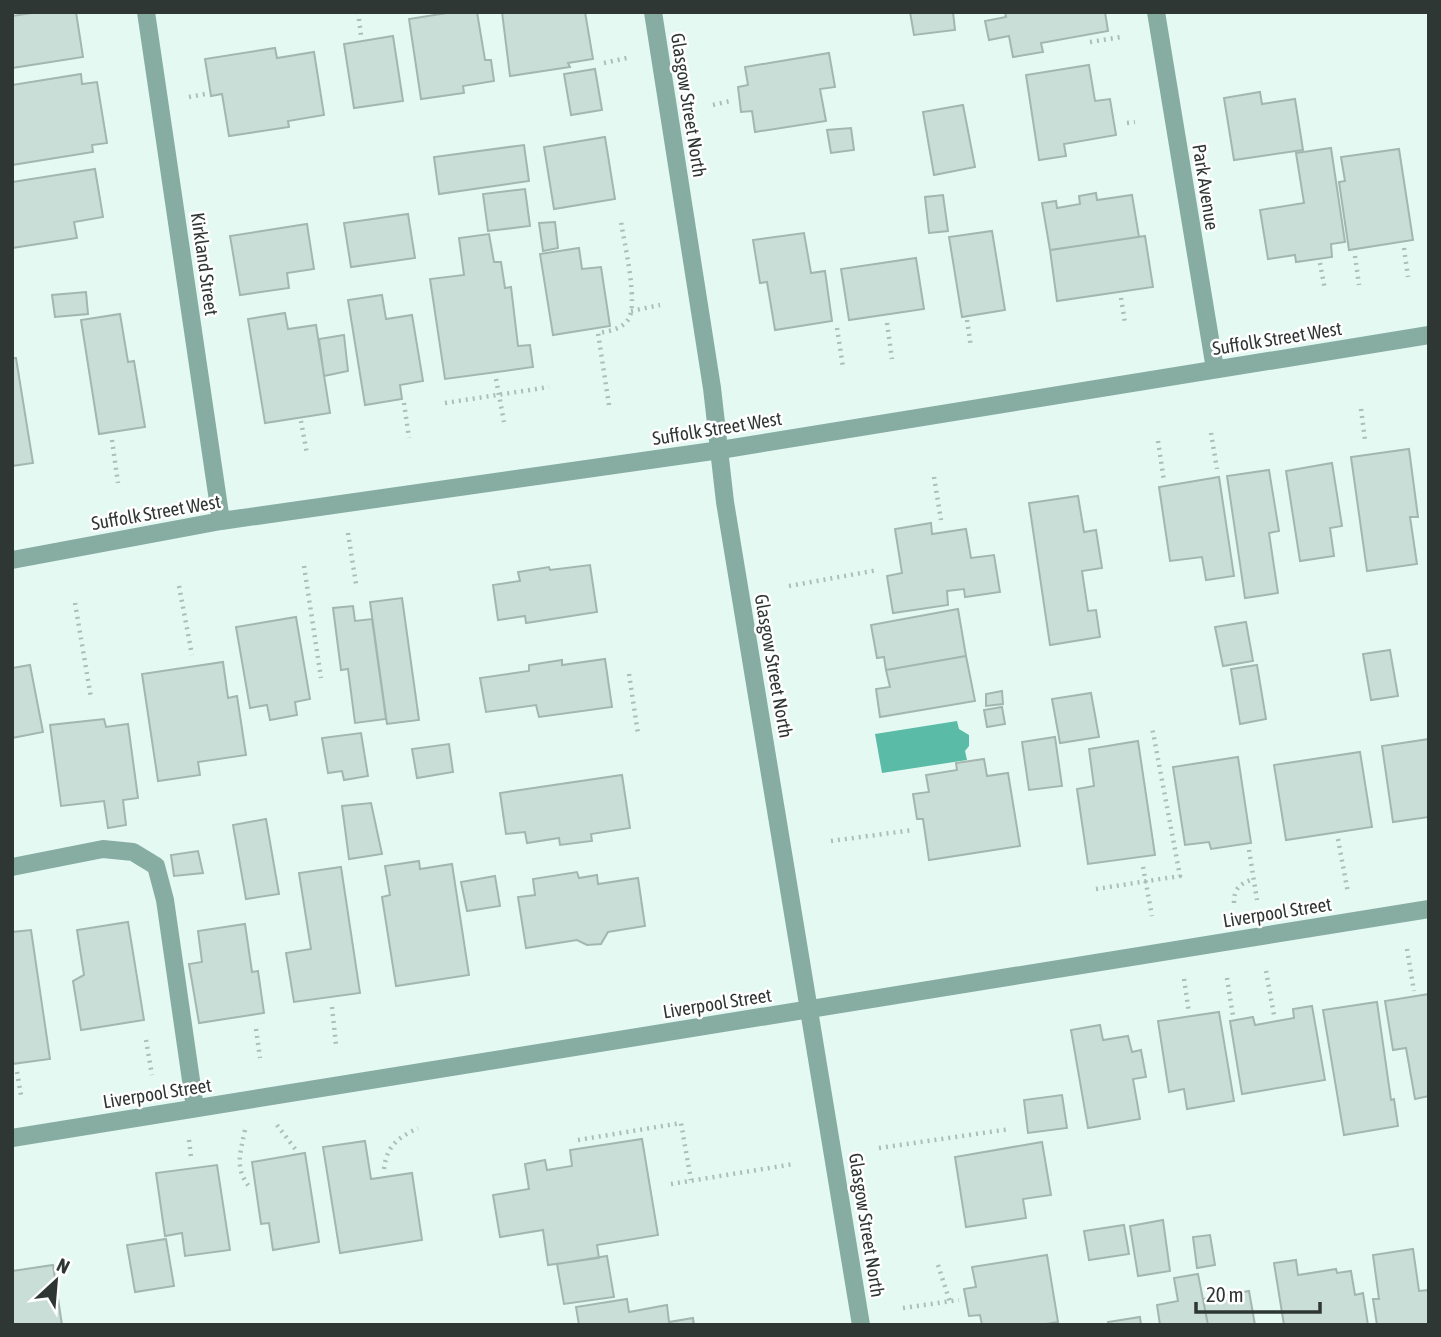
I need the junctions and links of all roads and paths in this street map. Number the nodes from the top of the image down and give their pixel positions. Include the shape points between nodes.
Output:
1 (146, 12) edge
2 (358, 12) edge
3 (653, 12) edge
4 (1156, 12) edge
5 (361, 35) dead end
6 (1121, 37) dead end
7 (1090, 42) dead end
8 (205, 94) dead end
9 (189, 97) dead end
10 (730, 101) dead end
11 (713, 105) dead end
12 (1135, 122) dead end
13 (1127, 123) dead end
14 (621, 222) dead end
15 (1404, 248) dead end
16 (1355, 256) dead end
17 (1320, 262) dead end
18 (1408, 278) dead end
19 (1359, 285) dead end
20 (1325, 290) dead end
21 (1121, 298) dead end
22 (660, 305) dead end
23 (631, 311) junction
24 (967, 320) dead end
25 (887, 323) dead end
26 (1125, 323) dead end
27 (837, 328) dead end
28 (1429, 335) edge
29 (971, 347) dead end
30 (892, 359) dead end
31 (843, 367) dead end
32 (1214, 369) junction
33 (496, 379) dead end
34 (549, 387) dead end
35 (499, 395) junction
36 (445, 402) dead end
37 (404, 403) dead end
38 (609, 405) dead end
39 (1361, 409) dead end
40 (301, 421) dead end
41 (504, 422) dead end
42 (1211, 433) dead end
43 (409, 438) dead end
44 (112, 440) dead end
45 (1365, 440) dead end
46 (1158, 442) dead end
47 (720, 450) junction
48 (307, 454) dead end
49 (1217, 469) dead end
50 (934, 477) dead end
51 (1164, 481) dead end
52 (118, 482) dead end
53 (344, 504) junction
54 (941, 520) dead end
55 (222, 522) junction
56 (12, 560) edge
57 (304, 566) dead end
58 (878, 570) dead end
59 (356, 584) dead end
60 (179, 586) dead end
61 (789, 586) dead end
62 (75, 603) dead end
63 (192, 655) dead end
64 (629, 674) dead end
65 (321, 678) dead end
66 (91, 698) dead end
67 (1153, 727) dead end
68 (638, 734) dead end
69 (913, 830) dead end
70 (1338, 839) dead end
71 (831, 841) dead end
72 (1249, 850) dead end
73 (12, 867) edge
74 (1143, 867) dead end
75 (1253, 879) junction
76 (1146, 882) junction
77 (1096, 889) dead end
78 (1256, 900) dead end
79 (1234, 902) dead end
80 (1429, 909) edge
81 (1152, 916) dead end
82 (1353, 921) junction
83 (1407, 949) dead end
84 (1266, 971) dead end
85 (1227, 978) dead end
86 (1414, 991) dead end
87 (332, 1007) dead end
88 (811, 1010) junction
89 (1274, 1015) dead end
90 (1233, 1016) dead end
91 (256, 1029) dead end
92 (146, 1040) dead end
93 (336, 1045) dead end
94 (260, 1058) dead end
95 (17, 1072) dead end
96 (152, 1074) dead end
97 (21, 1095) dead end
98 (195, 1108) junction
99 (277, 1125) dead end
100 (418, 1128) dead end
101 (246, 1129) dead end
102 (1010, 1129) dead end
103 (12, 1138) edge
104 (189, 1139) dead end
105 (578, 1140) dead end
106 (879, 1149) dead end
107 (296, 1150) dead end
108 (191, 1157) dead end
109 (794, 1164) dead end
110 (384, 1169) dead end
111 (691, 1180) junction
112 (671, 1184) dead end
113 (251, 1189) dead end
114 (938, 1265) dead end
115 (959, 1300) dead end
116 (950, 1302) junction
117 (903, 1308) dead end
118 (861, 1325) edge

1 - 55 street, Kirkland Street
2 - 5 path
3 - 47 street, Glasgow Street North
4 - 32 street, Park Avenue
6 - 7 path
8 - 9 path
10 - 11 path
12 - 13 path
14 - 23 path
15 - 18 path
16 - 19 path
17 - 20 path
21 - 26 path
22 - 23 path
23 - 38 path via 616,330 598,333
24 - 29 path
25 - 30 path
27 - 31 path
28 - 32 street, Suffolk Street West
32 - 47 street, Suffolk Street West
33 - 35 path
34 - 35 path
35 - 36 path
35 - 41 path
37 - 43 path
39 - 45 path
40 - 48 path
42 - 49 path
44 - 52 path
46 - 51 path
47 - 53 street, Suffolk Street West
47 - 88 street, Glasgow Street North
50 - 54 path
53 - 55 street, Suffolk Street West
53 - 59 path
55 - 56 street, Suffolk Street West
57 - 65 path
58 - 61 path
60 - 63 path
62 - 66 path
64 - 68 path
67 - 76 path via 1180,876
69 - 71 path
70 - 82 path
72 - 75 path
73 - 98 street via 103,849 133,852 156,866
74 - 76 path
75 - 78 path
75 - 79 path via 1238,886
76 - 77 path
76 - 81 path
80 - 82 street, Liverpool Street
82 - 88 street, Liverpool Street
83 - 86 path
84 - 89 path
85 - 90 path
87 - 93 path
88 - 98 street, Liverpool Street
88 - 118 street, Glasgow Street North
91 - 94 path
92 - 96 path
95 - 97 path
98 - 103 street, Liverpool Street
99 - 107 path
100 - 110 path via 390,1147
101 - 113 path via 240,1171
102 - 106 path
104 - 108 path
105 - 111 path via 681,1123
109 - 111 path
111 - 112 path
114 - 116 path
115 - 116 path
116 - 117 path

